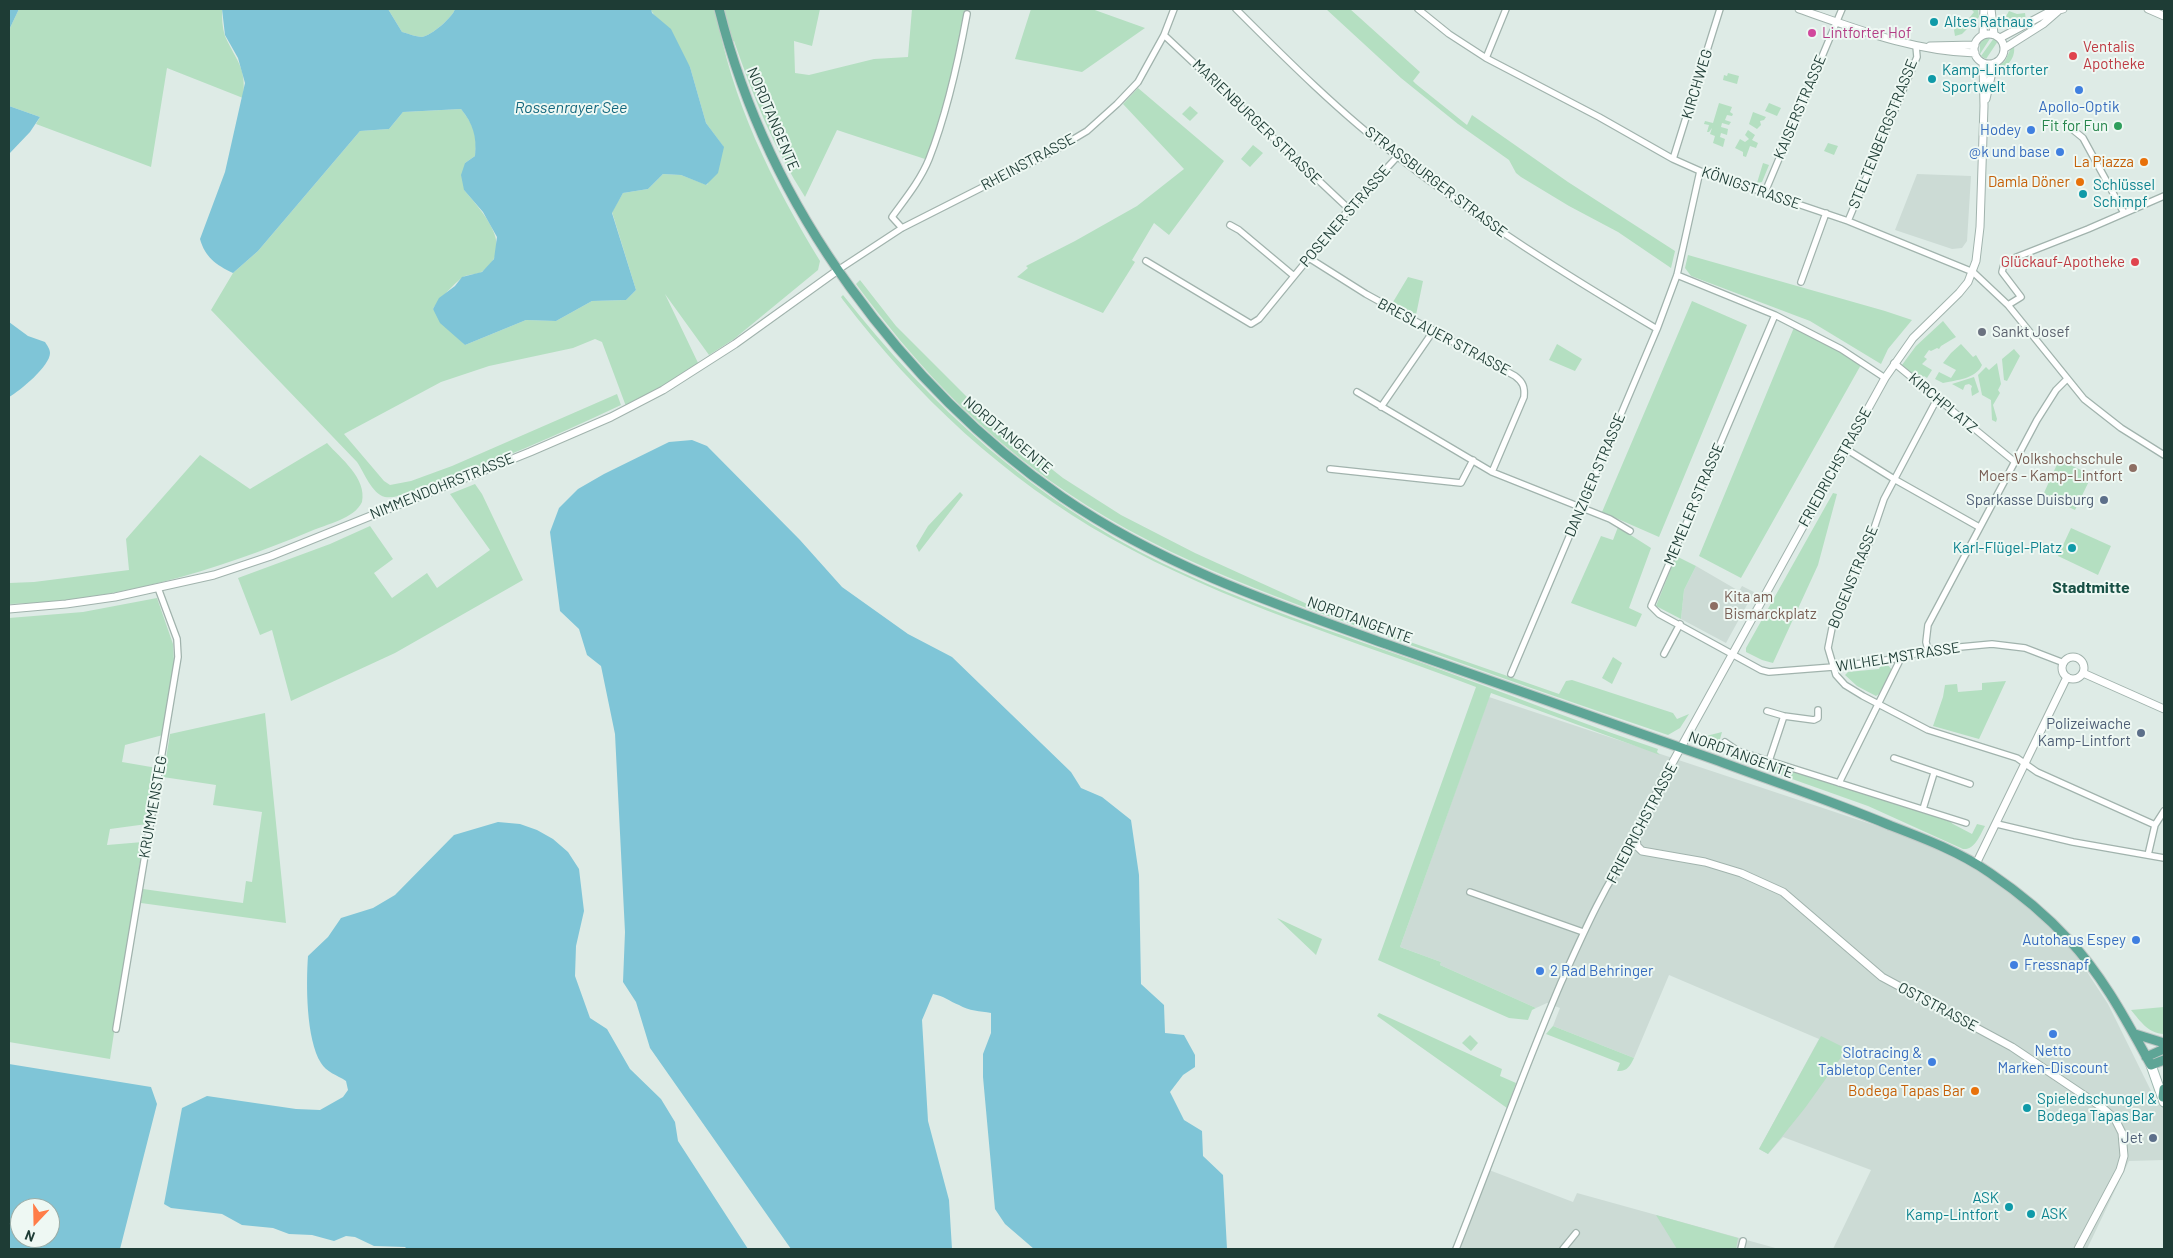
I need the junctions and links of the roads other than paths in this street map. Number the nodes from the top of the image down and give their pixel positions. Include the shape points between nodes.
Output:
1 (719, 9) edge
2 (1174, 9) edge
3 (1236, 9) edge
4 (1418, 9) edge
5 (1506, 9) edge
6 (1720, 9) edge
7 (1799, 9) edge
8 (1842, 9) edge
9 (1984, 9) edge
10 (1991, 9) edge
11 (2061, 9) edge
12 (2148, 9) edge
13 (967, 14) dead end
14 (2164, 16) edge
15 (1836, 22) junction
16 (1164, 35) junction
17 (1983, 35) junction
18 (1997, 36) junction
19 (1916, 46) junction
20 (2005, 48) junction
21 (1975, 49) junction
22 (1486, 58) junction
23 (1983, 63) junction
24 (1994, 64) junction
25 (1984, 106) junction
26 (2072, 129) dead end
27 (1397, 157) junction
28 (1673, 159) junction
29 (1700, 170) junction
30 (1764, 192) junction
31 (2164, 196) edge
32 (1349, 210) junction
33 (1826, 213) junction
34 (2124, 213) junction
35 (1848, 220) junction
36 (1230, 225) dead end
37 (902, 228) junction
38 (1309, 258) junction
39 (1146, 262) dead end
40 (838, 270) junction
41 (1973, 272) junction
42 (1294, 276) junction
43 (1677, 276) junction
44 (1801, 282) dead end
45 (2008, 305) junction
46 (1775, 315) junction
47 (1657, 329) junction
48 (1434, 330) junction
49 (1894, 362) junction
50 (1885, 378) junction
51 (2067, 379) junction
52 (1357, 392) dead end
53 (1937, 399) junction
54 (1381, 407) junction
55 (1846, 449) junction
56 (2164, 456) edge
57 (1473, 460) junction
58 (2015, 462) junction
59 (1330, 469) dead end
60 (1492, 472) junction
61 (1894, 479) junction
62 (1581, 507) junction
63 (1979, 528) junction
64 (1630, 531) dead end
65 (158, 588) junction
66 (9, 609) edge
67 (1680, 624) junction
68 (1928, 650) junction
69 (1733, 653) junction
70 (1664, 654) dead end
71 (1901, 658) junction
72 (2064, 662) junction
73 (1833, 667) junction
74 (2083, 673) junction
75 (1511, 674) dead end
76 (2067, 677) junction
77 (1878, 705) junction
78 (2164, 709) edge
79 (1818, 710) dead end
80 (1767, 711) dead end
81 (1784, 716) junction
82 (1725, 742) dead end
83 (1681, 748) junction
84 (1894, 758) dead end
85 (1769, 762) junction
86 (2026, 765) junction
87 (1934, 773) junction
88 (1838, 783) junction
89 (1970, 784) dead end
90 (1922, 808) junction
91 (2164, 811) edge
92 (1966, 823) dead end
93 (1997, 824) junction
94 (2156, 825) junction
95 (1635, 842) junction
96 (2148, 855) junction
97 (2164, 858) edge
98 (1976, 864) junction
99 (1470, 892) dead end
100 (1584, 932) junction
101 (116, 1029) dead end
102 (2135, 1034) junction
103 (2164, 1043) edge
104 (2164, 1049) edge
105 (2164, 1060) edge
106 (2148, 1061) junction
107 (2164, 1096) edge
108 (1576, 1233) dead end
109 (1743, 1241) dead end
110 (1456, 1249) edge
111 (1563, 1249) edge
112 (1741, 1249) edge
113 (2078, 1249) edge

1 - 40 main road, NORDTANGENTE via 744,92 775,164 799,210
2 - 16 street, RHEINSTRASSE
3 - 27 street, STRASSBURGER STRASSE
4 - 22 street, KÖNIGSTRASSE
5 - 22 street
6 - 28 street, KIRCHWEG
7 - 15 street
8 - 15 street, KAISERSTRASSE
9 - 17 street
10 - 18 street
11 - 18 street
11 - 20 street
12 - 14 street
13 - 37 street via 959,60 928,160 916,184 892,217
15 - 19 street
15 - 30 street, KAISERSTRASSE
16 - 32 street, MARIENBURGER STRASSE
16 - 37 street, RHEINSTRASSE via 1138,82 1087,131
17 - 18 street
17 - 21 street
18 - 20 street
19 - 21 street
19 - 35 street, STELTENBERGSTRASSE via 1917,57
20 - 24 street via 2003,56
21 - 23 street
22 - 28 street, KÖNIGSTRASSE
23 - 24 street
23 - 25 street
24 - 25 street
25 - 41 street, FRIEDRICHSTRASSE via 1979,248
26 - 34 street via 2083,138
27 - 32 street, POSENER STRASSE
27 - 47 street, STRASSBURGER STRASSE via 1548,263
28 - 29 street, KÖNIGSTRASSE
29 - 30 street, KÖNIGSTRASSE
29 - 43 street, DANZIGER STRASSE
30 - 33 street, KÖNIGSTRASSE
31 - 34 street
32 - 38 street, POSENER STRASSE
33 - 35 street, KÖNIGSTRASSE
33 - 44 street
34 - 45 street via 2009,260 2002,272 2021,297
35 - 41 street, KÖNIGSTRASSE
36 - 42 street, POSENER STRASSE
37 - 40 street, RHEINSTRASSE
38 - 42 street, POSENER STRASSE
38 - 48 street, BRESLAUER STRASSE via 1366,294
39 - 42 street, POSENER STRASSE via 1251,324 1259,319
40 - 65 street, NIMMENDOHRSTRASSE via 700,367 611,417 271,556 214,575
40 - 83 main road, NORDTANGENTE via 901,353 955,410 1032,475 1117,531 1181,564 1274,603
41 - 45 street, KÖNIGSTRASSE
41 - 49 street, FRIEDRICHSTRASSE via 1959,293
43 - 46 street
43 - 47 street, DANZIGER STRASSE
45 - 51 street, KÖNIGSTRASSE
46 - 50 street via 1841,349
46 - 67 street, MEMELER STRASSE via 1651,606 1659,614
47 - 62 street, DANZIGER STRASSE
48 - 54 street
48 - 60 street, BRESLAUER STRASSE via 1515,376 1525,388
49 - 50 street, FRIEDRICHSTRASSE
49 - 53 street, KIRCHPLATZ
50 - 55 street, FRIEDRICHSTRASSE
51 - 56 street, KÖNIGSTRASSE via 2099,412
51 - 58 street via 2047,404
52 - 54 street
53 - 58 street, KIRCHPLATZ
53 - 61 street, BOGENSTRASSE
54 - 57 street
55 - 61 street
55 - 69 street, FRIEDRICHSTRASSE
57 - 59 street via 1461,482
57 - 60 street
58 - 63 street
60 - 62 street
61 - 63 street
61 - 73 street, BOGENSTRASSE via 1829,638
62 - 64 street
62 - 75 street, DANZIGER STRASSE
63 - 68 street via 1928,625
65 - 66 street, NIMMENDOHRSTRASSE via 91,601
65 - 101 street, KRUMMENSTEG via 177,639 178,657
67 - 69 street, MEMELER STRASSE
67 - 70 street
68 - 71 street, WILHELMSTRASSE
68 - 72 street, WILHELMSTRASSE via 1992,644 2032,650
69 - 73 street, WILHELMSTRASSE via 1769,672
69 - 83 street, FRIEDRICHSTRASSE
71 - 73 street, WILHELMSTRASSE
71 - 77 street
72 - 74 street via 2077,659 2083,665
72 - 76 street via 2063,671
73 - 77 street, BOGENSTRASSE via 1845,685
74 - 76 street via 2076,679
74 - 78 street
76 - 86 street
77 - 86 street, BOGENSTRASSE via 1928,730 2001,752
77 - 88 street
79 - 81 street via 1818,718 1814,720
80 - 81 street
81 - 85 street
82 - 85 street via 1738,751
83 - 95 street, FRIEDRICHSTRASSE
83 - 98 main road, NORDTANGENTE via 1921,837
84 - 87 street
85 - 88 street
86 - 93 street
86 - 94 street, BOGENSTRASSE
87 - 89 street
87 - 90 street
88 - 90 street
90 - 92 street
91 - 94 street
93 - 96 street
93 - 98 street
94 - 96 street
95 - 100 street, FRIEDRICHSTRASSE
95 - 113 street, OSTSTRASSE via 1642,851 1705,862 1741,873 1783,892 1882,977 2012,1047 2103,1108 2120,1129 2124,1156 2120,1170
96 - 97 street
98 - 102 main road, NORDTANGENTE via 2016,893 2069,940 2099,978
99 - 100 street
100 - 110 street, FRIEDRICHSTRASSE via 1544,1023
102 - 103 main road
102 - 106 main road, NORDTANGENTE
104 - 106 main road
105 - 106 main road
106 - 107 main road
108 - 111 street
109 - 112 street

